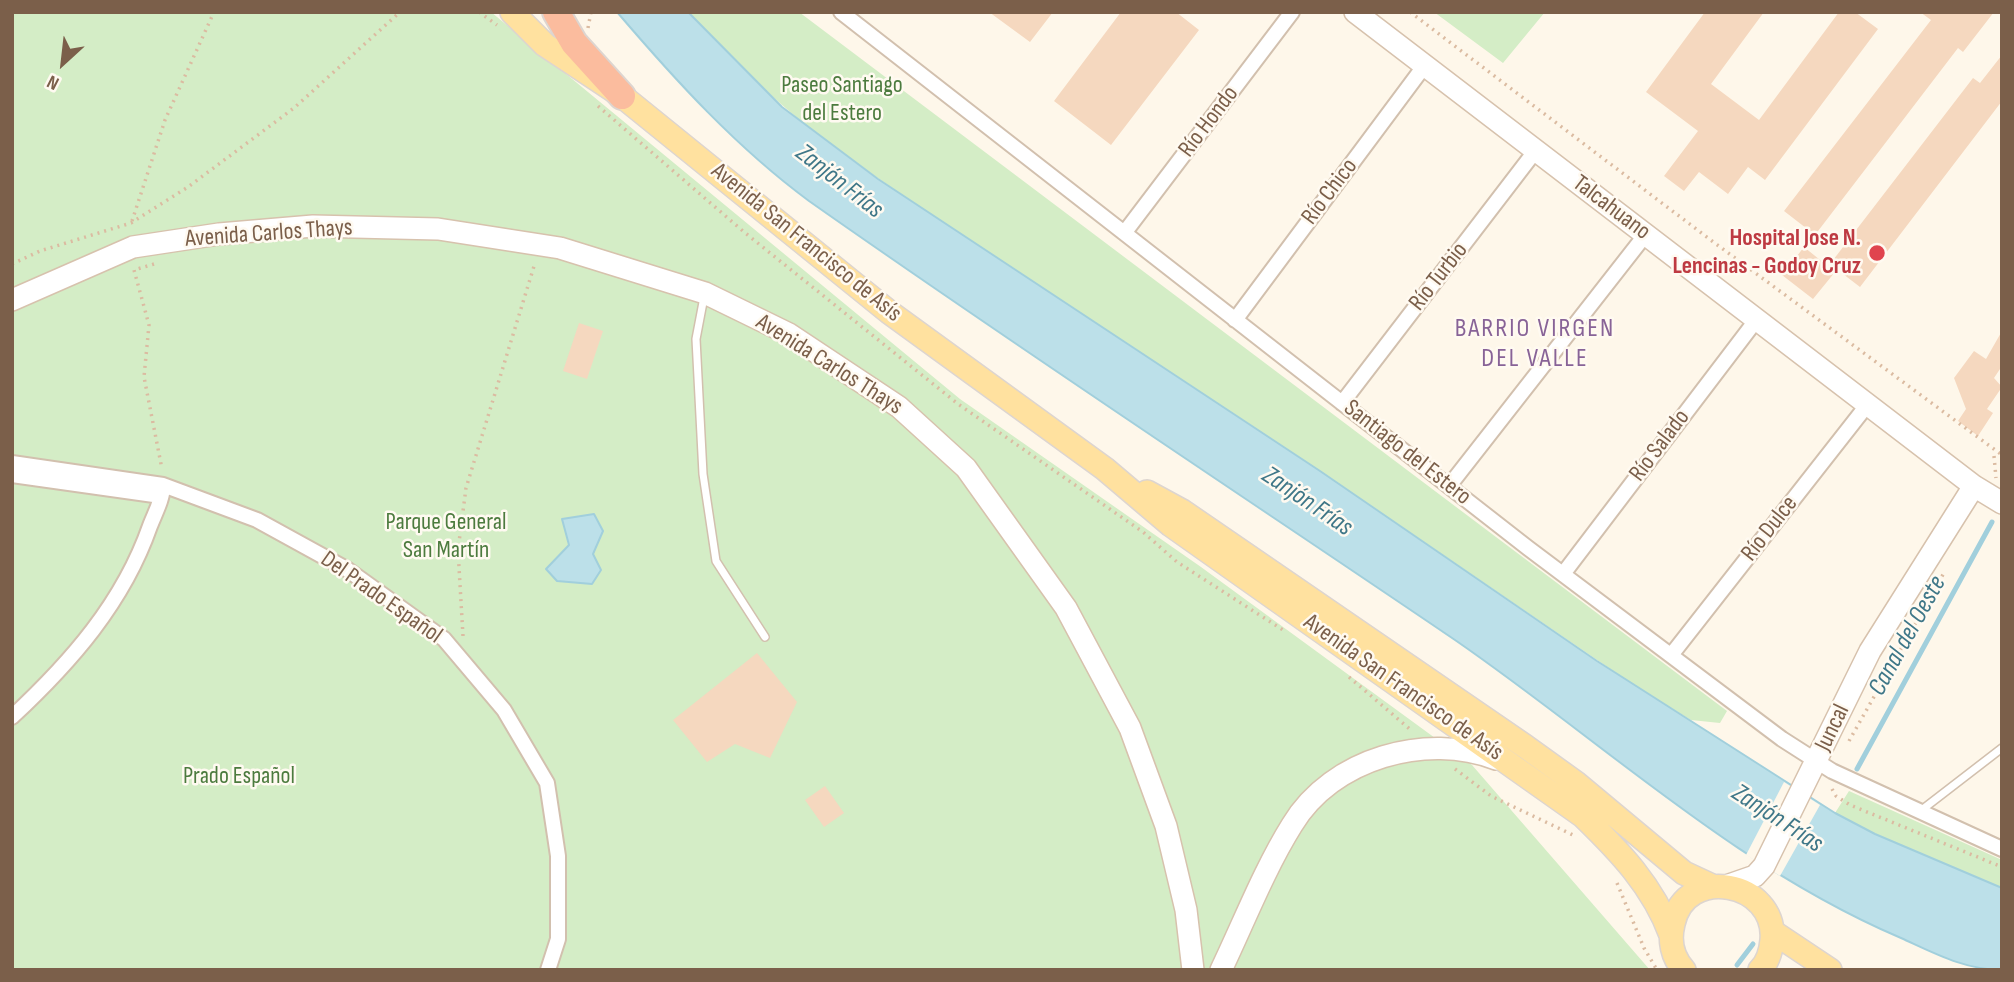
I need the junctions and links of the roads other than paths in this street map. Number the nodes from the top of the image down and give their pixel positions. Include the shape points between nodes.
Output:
1 (556, 12) edge
2 (841, 12) edge
3 (1293, 12) edge
4 (1355, 12) edge
5 (508, 22) edge
6 (1425, 65) junction
7 (622, 96) junction
8 (1536, 150) junction
9 (1125, 232) junction
10 (1646, 234) junction
11 (705, 293) junction
12 (12, 300) edge
13 (1757, 319) junction
14 (1236, 320) junction
15 (1342, 403) junction
16 (1868, 404) junction
17 (12, 463) edge
18 (1105, 469) junction
19 (12, 475) edge
20 (1449, 486) junction
21 (162, 491) junction
22 (1988, 494) edge
23 (1563, 573) junction
24 (765, 637) dead end
25 (1672, 654) junction
26 (12, 717) edge
27 (2002, 748) edge
28 (1514, 766) junction
29 (1824, 766) junction
30 (1919, 812) junction
31 (2002, 849) edge
32 (1764, 866) junction
33 (1720, 885) junction
34 (1770, 924) junction
35 (1671, 934) junction
36 (548, 970) edge
37 (1193, 970) edge
38 (1221, 970) edge
39 (1684, 970) edge
40 (1760, 970) edge
41 (1830, 970) edge

1 - 7 highway via 574,43
2 - 9 street, Santiago del Estero
3 - 9 street, Río Hondo
4 - 6 street, Talcahuano
5 - 7 main road, Avenida San Francisco de Asís
6 - 8 street, Talcahuano
6 - 14 street, Río Chico
7 - 18 main road, Avenida San Francisco de Asís via 889,312
8 - 10 street, Talcahuano
8 - 15 street, Río Turbio
9 - 14 street, Santiago del Estero
10 - 13 street, Talcahuano
10 - 20 street
11 - 12 street, Avenida Carlos Thays via 560,248 438,229 313,226 133,247
11 - 24 lane via 696,339 703,474 716,561
11 - 37 street, Avenida Carlos Thays via 789,334 899,407 966,468 1066,608 1130,728 1166,826 1186,910
13 - 16 street, Talcahuano
13 - 23 street, Río Salado
14 - 15 street, Santiago del Estero
15 - 20 street, Santiago del Estero
16 - 22 street, Talcahuano
16 - 25 street, Río Dulce
17 - 21 street, Del Prado Español
18 - 28 main road, Avenida San Francisco de Asís via 1171,525
18 - 33 main road, Avenida San Francisco de Asís via 1182,511 1576,783 1684,873
19 - 21 street
20 - 23 street, Santiago del Estero
21 - 26 street via 143,547 116,599 70,661
21 - 36 street, Del Prado Español via 257,520 348,570 444,639 504,710 547,783 558,856 558,939
22 - 29 street, Juncal via 1870,651
23 - 25 street, Santiago del Estero
25 - 29 street, Santiago del Estero
27 - 30 lane
28 - 35 main road, Avenida San Francisco de Asís via 1583,816 1619,850 1656,901
28 - 38 street via 1473,750 1431,747 1369,762 1340,778 1293,823
29 - 30 street, Santiago del Estero
29 - 32 street, Juncal via 1801,792
30 - 31 street, Santiago del Estero
32 - 33 street via 1755,876
32 - 34 street, Juncal
33 - 34 main road, Avenida San Francisco de Asís via 1759,901
33 - 35 main road via 1685,901
34 - 40 main road via 1771,950
34 - 41 main road
35 - 39 main road, Avenida San Francisco de Asís via 1673,951

